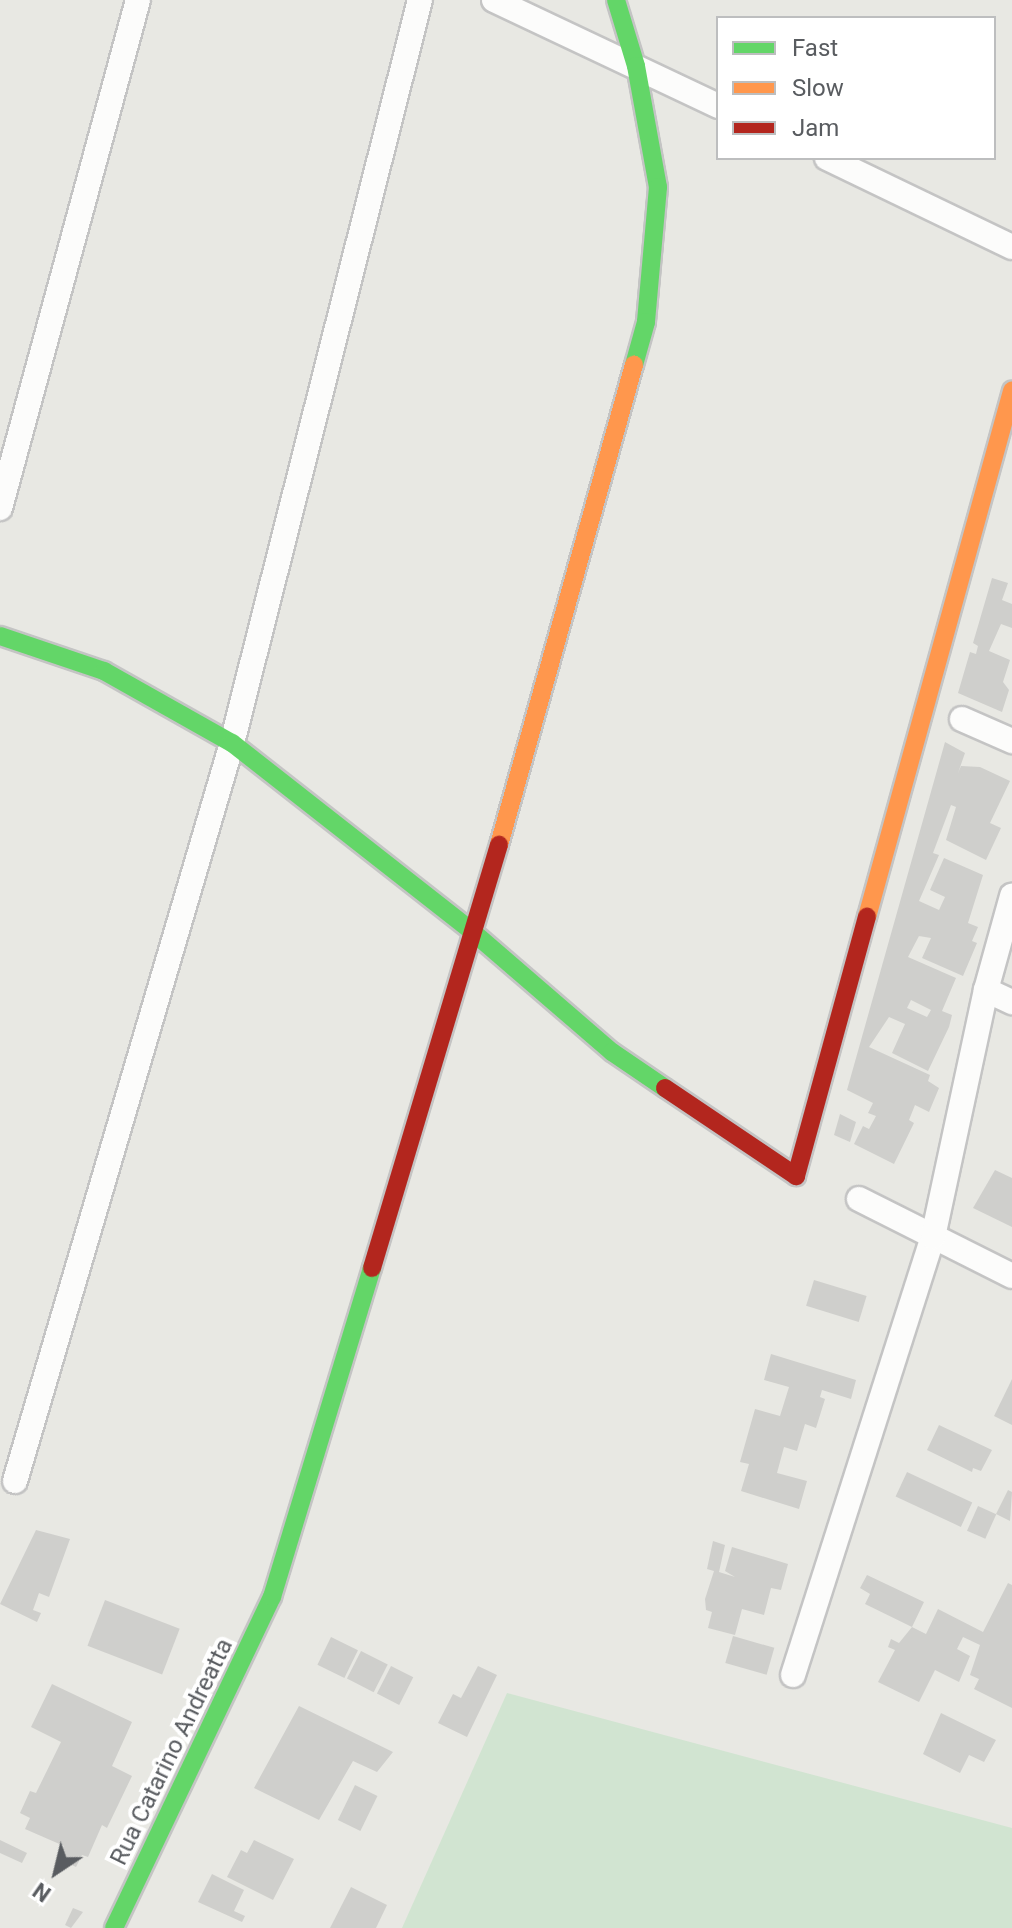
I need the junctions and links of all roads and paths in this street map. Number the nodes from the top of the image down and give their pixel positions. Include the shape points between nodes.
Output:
1 (138, 0) edge
2 (420, 0) edge
3 (494, 0) edge
4 (616, 0) edge
5 (636, 66) junction
6 (716, 105) edge
7 (831, 160) edge
8 (1012, 247) edge
9 (1012, 391) edge
10 (0, 508) edge
11 (0, 636) edge
12 (962, 719) dead end
13 (1012, 741) edge
14 (232, 743) junction
15 (1012, 896) edge
16 (474, 933) junction
17 (986, 990) junction
18 (1012, 1002) edge
19 (859, 1199) dead end
20 (933, 1237) junction
21 (1012, 1276) edge
22 (15, 1481) dead end
23 (793, 1675) dead end
24 (114, 1928) edge

1 - 10 street
2 - 14 street
3 - 5 street
4 - 5 street, Rua Catarino Andreatta
5 - 6 street
5 - 16 street, Rua Catarino Andreatta via 658,187 646,322
7 - 8 street
9 - 16 street via 796,1176 612,1052
11 - 14 street via 104,671
12 - 13 street
14 - 16 street
14 - 22 street
15 - 17 street
16 - 24 street, Rua Catarino Andreatta via 272,1597
17 - 18 street
17 - 20 street
19 - 20 street
20 - 21 street
20 - 23 street

